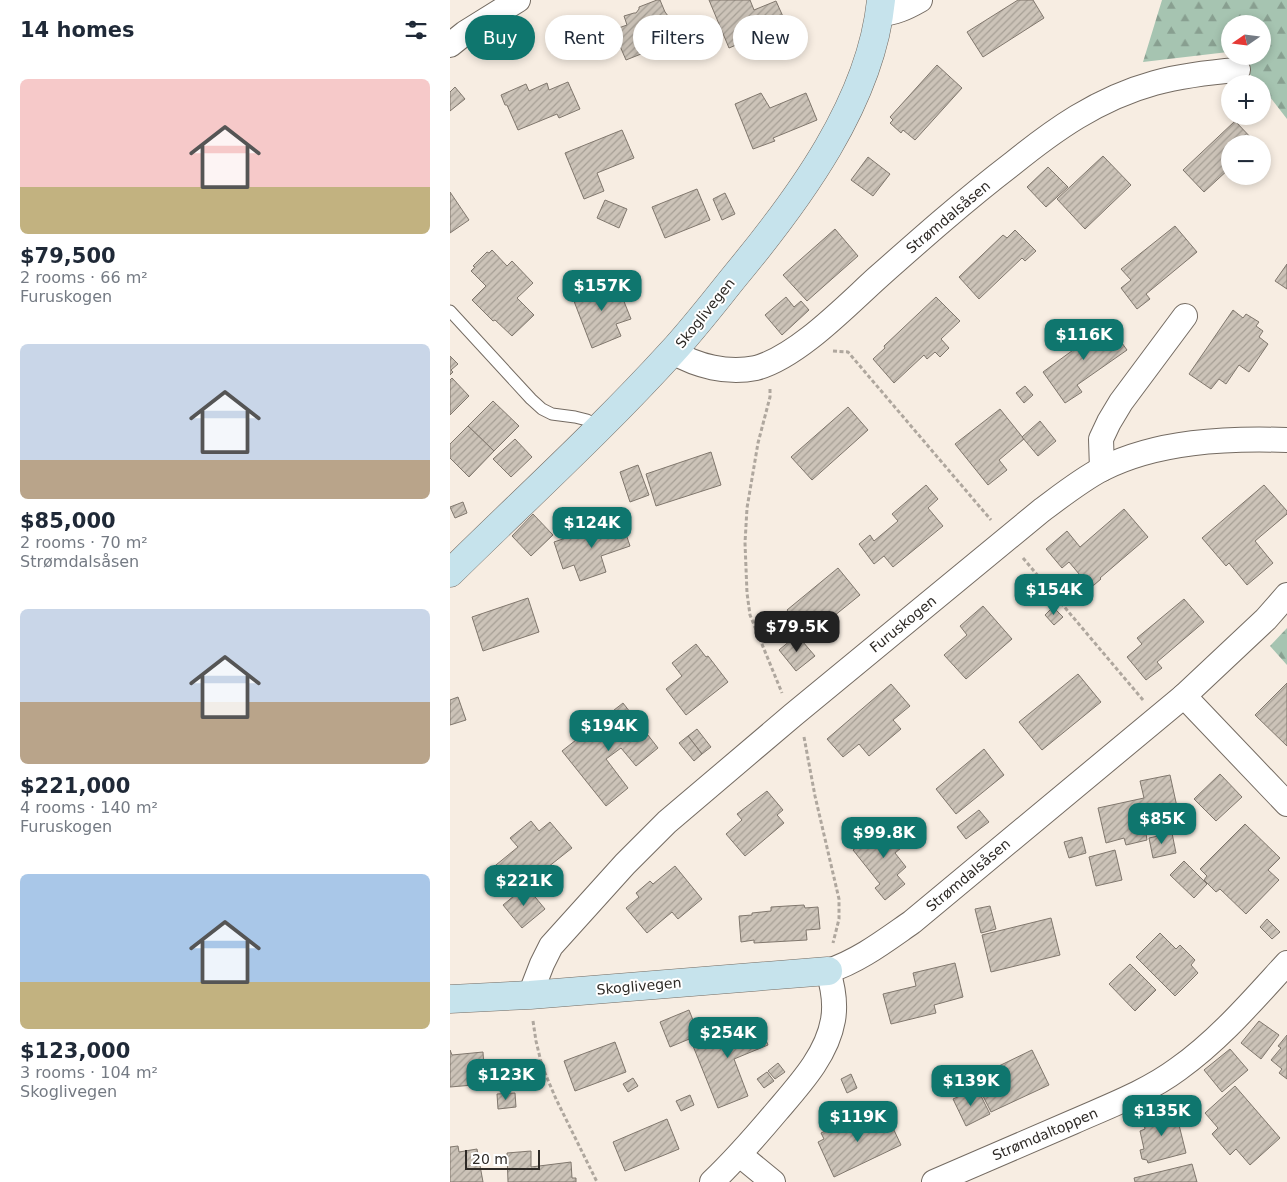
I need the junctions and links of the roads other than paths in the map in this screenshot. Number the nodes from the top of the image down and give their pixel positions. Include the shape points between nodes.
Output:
1 (518, 0) edge
2 (920, 0) edge
3 (880, 7) edge
4 (450, 45) edge
5 (1238, 70) dead end
6 (450, 311) edge
7 (1185, 316) dead end
8 (673, 352) junction
9 (598, 428) junction
10 (1287, 440) edge
11 (1102, 469) junction
12 (450, 573) edge
13 (1287, 595) edge
14 (1184, 696) junction
15 (1287, 804) edge
16 (1287, 963) edge
17 (832, 970) junction
18 (530, 995) junction
19 (450, 999) edge
20 (740, 1155) junction
21 (712, 1182) edge
22 (774, 1182) edge
23 (934, 1182) edge

1 - 4 street
2 - 3 street via 890,13
3 - 8 street, Skoglivegen via 864,70 823,155 771,232
5 - 8 street, Strømdalsåsen via 1199,73 1132,89 1076,118 984,186 818,330 777,359 757,367 725,370 686,360
6 - 9 lane via 542,408 552,414 587,420
7 - 11 street via 1109,422 1101,439
8 - 9 street, Skoglivegen
9 - 12 street, Skoglivegen
10 - 11 street, Furuskogen via 1229,441 1174,447 1149,451
11 - 18 street, Furuskogen via 1042,510 667,822 551,946
13 - 14 street, Strømdalsåsen
14 - 15 street
14 - 17 street, Strømdalsåsen via 912,922
16 - 23 street, Strømdaltoppen via 1220,1034 1177,1070 1108,1106
17 - 18 street, Skoglivegen
17 - 20 street via 834,1003 828,1039 801,1082
18 - 19 street, Skoglivegen
20 - 21 street
20 - 22 street

